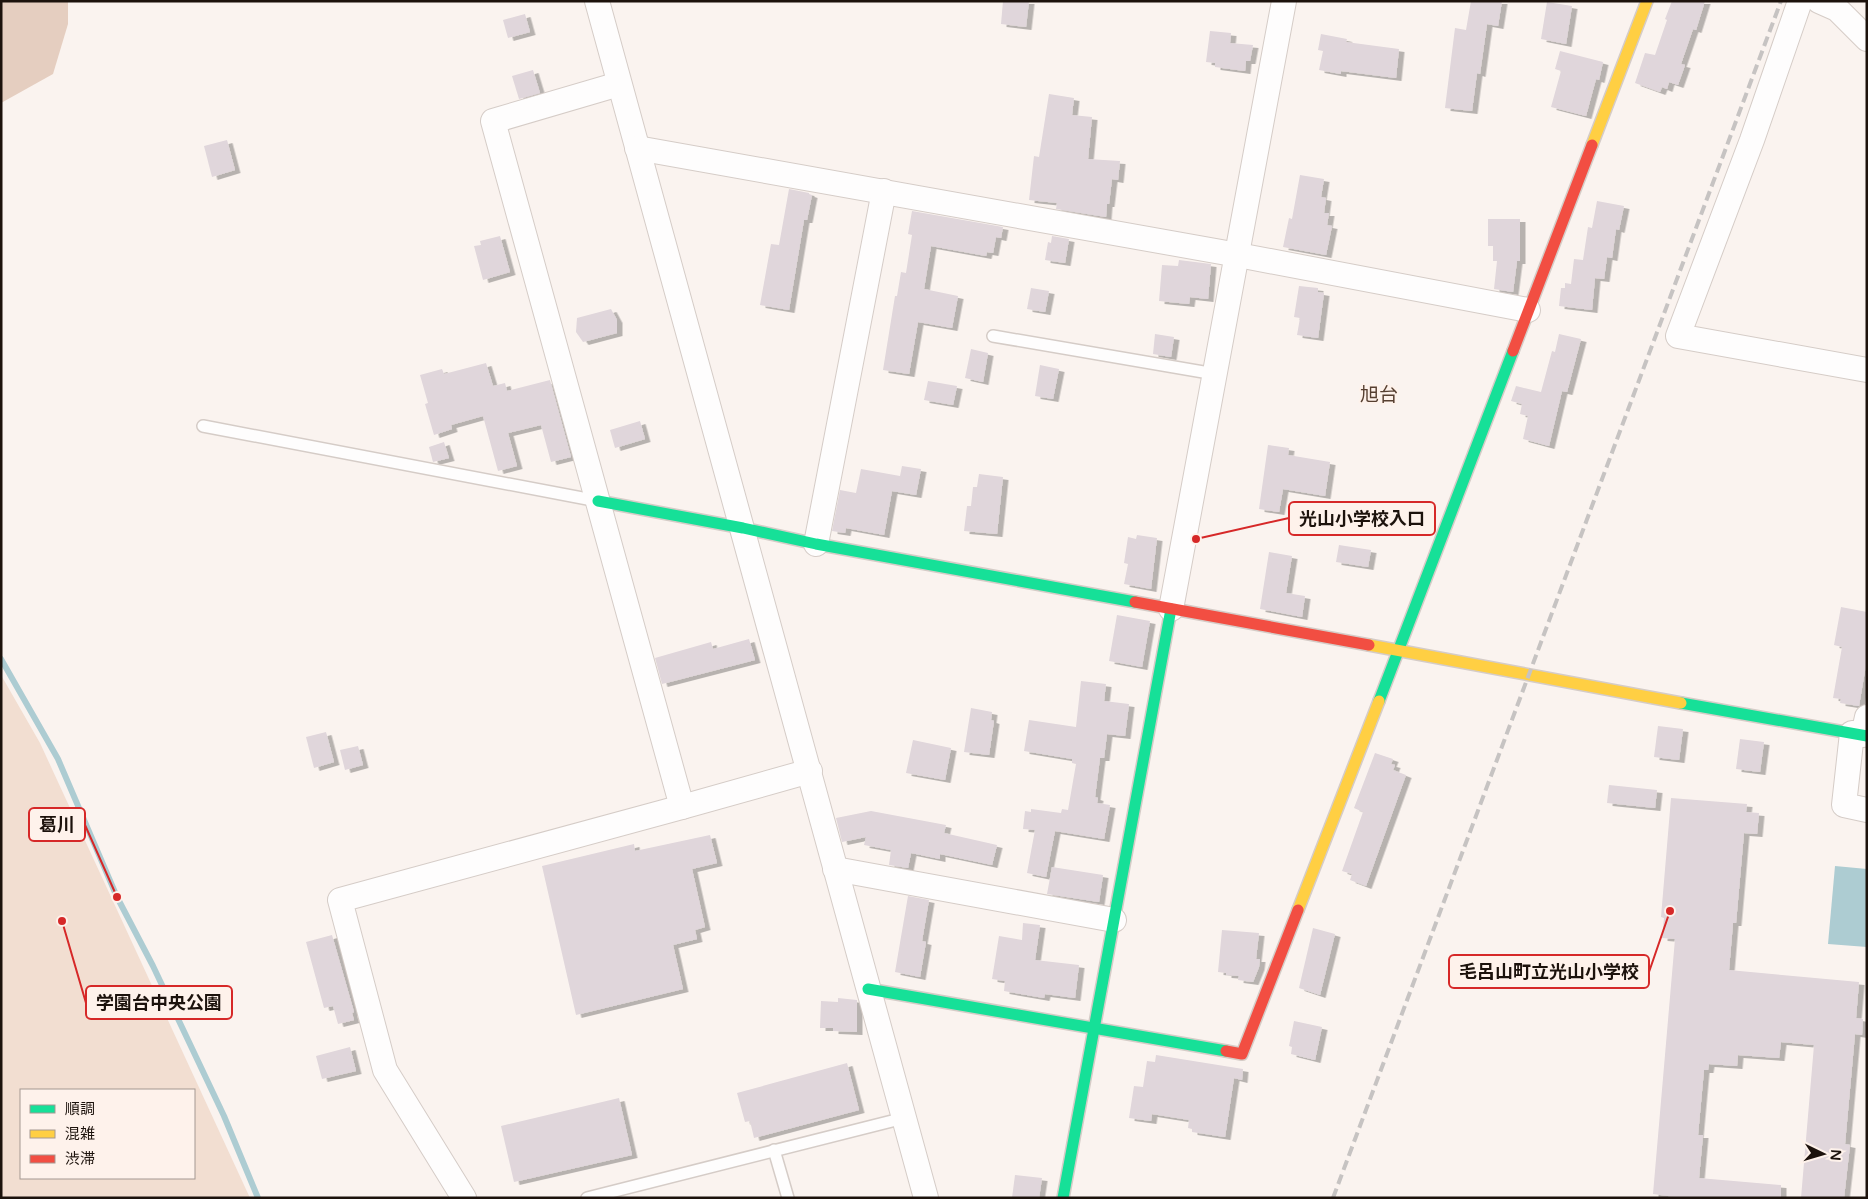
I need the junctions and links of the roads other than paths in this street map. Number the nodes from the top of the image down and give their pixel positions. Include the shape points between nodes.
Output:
1 (597, 1) edge
2 (1284, 1) edge
3 (1647, 1) edge
4 (1800, 1) edge
5 (1824, 2) edge
6 (1867, 39) edge
7 (619, 84) junction
8 (637, 148) junction
9 (884, 191) junction
10 (1238, 255) junction
11 (1528, 310) junction
12 (993, 336) dead end
13 (1867, 370) edge
14 (1215, 374) junction
15 (203, 426) dead end
16 (598, 501) junction
17 (743, 528) junction
18 (816, 544) junction
19 (1171, 609) junction
20 (1398, 651) junction
21 (1862, 730) edge
22 (810, 770) junction
23 (682, 807) junction
24 (1867, 810) edge
25 (835, 869) junction
26 (1114, 920) junction
27 (868, 989) junction
28 (1095, 1028) junction
29 (904, 1118) junction
30 (774, 1150) junction
31 (464, 1198) edge
32 (587, 1198) edge
33 (788, 1198) edge
34 (926, 1198) edge
35 (1063, 1198) edge

1 - 7 street
2 - 10 street
3 - 11 street
4 - 13 street via 1678,336
5 - 6 street via 1837,9
7 - 8 street
7 - 16 street via 493,121
8 - 9 street
8 - 17 street
9 - 10 street
9 - 18 street
10 - 11 street
10 - 14 street
11 - 20 street
12 - 14 lane
14 - 19 street
15 - 16 lane
16 - 17 street
16 - 23 street
17 - 18 street
17 - 22 street
18 - 19 street
19 - 20 street
19 - 26 street
20 - 21 street via 1639,696
20 - 28 street via 1242,1054
21 - 24 street via 1844,805
22 - 23 street
22 - 25 street
23 - 31 street via 340,900 386,1070
25 - 26 street
25 - 27 street
26 - 28 street
27 - 28 street
27 - 29 street
28 - 35 street
29 - 30 lane
29 - 34 street
30 - 32 lane
30 - 33 lane

